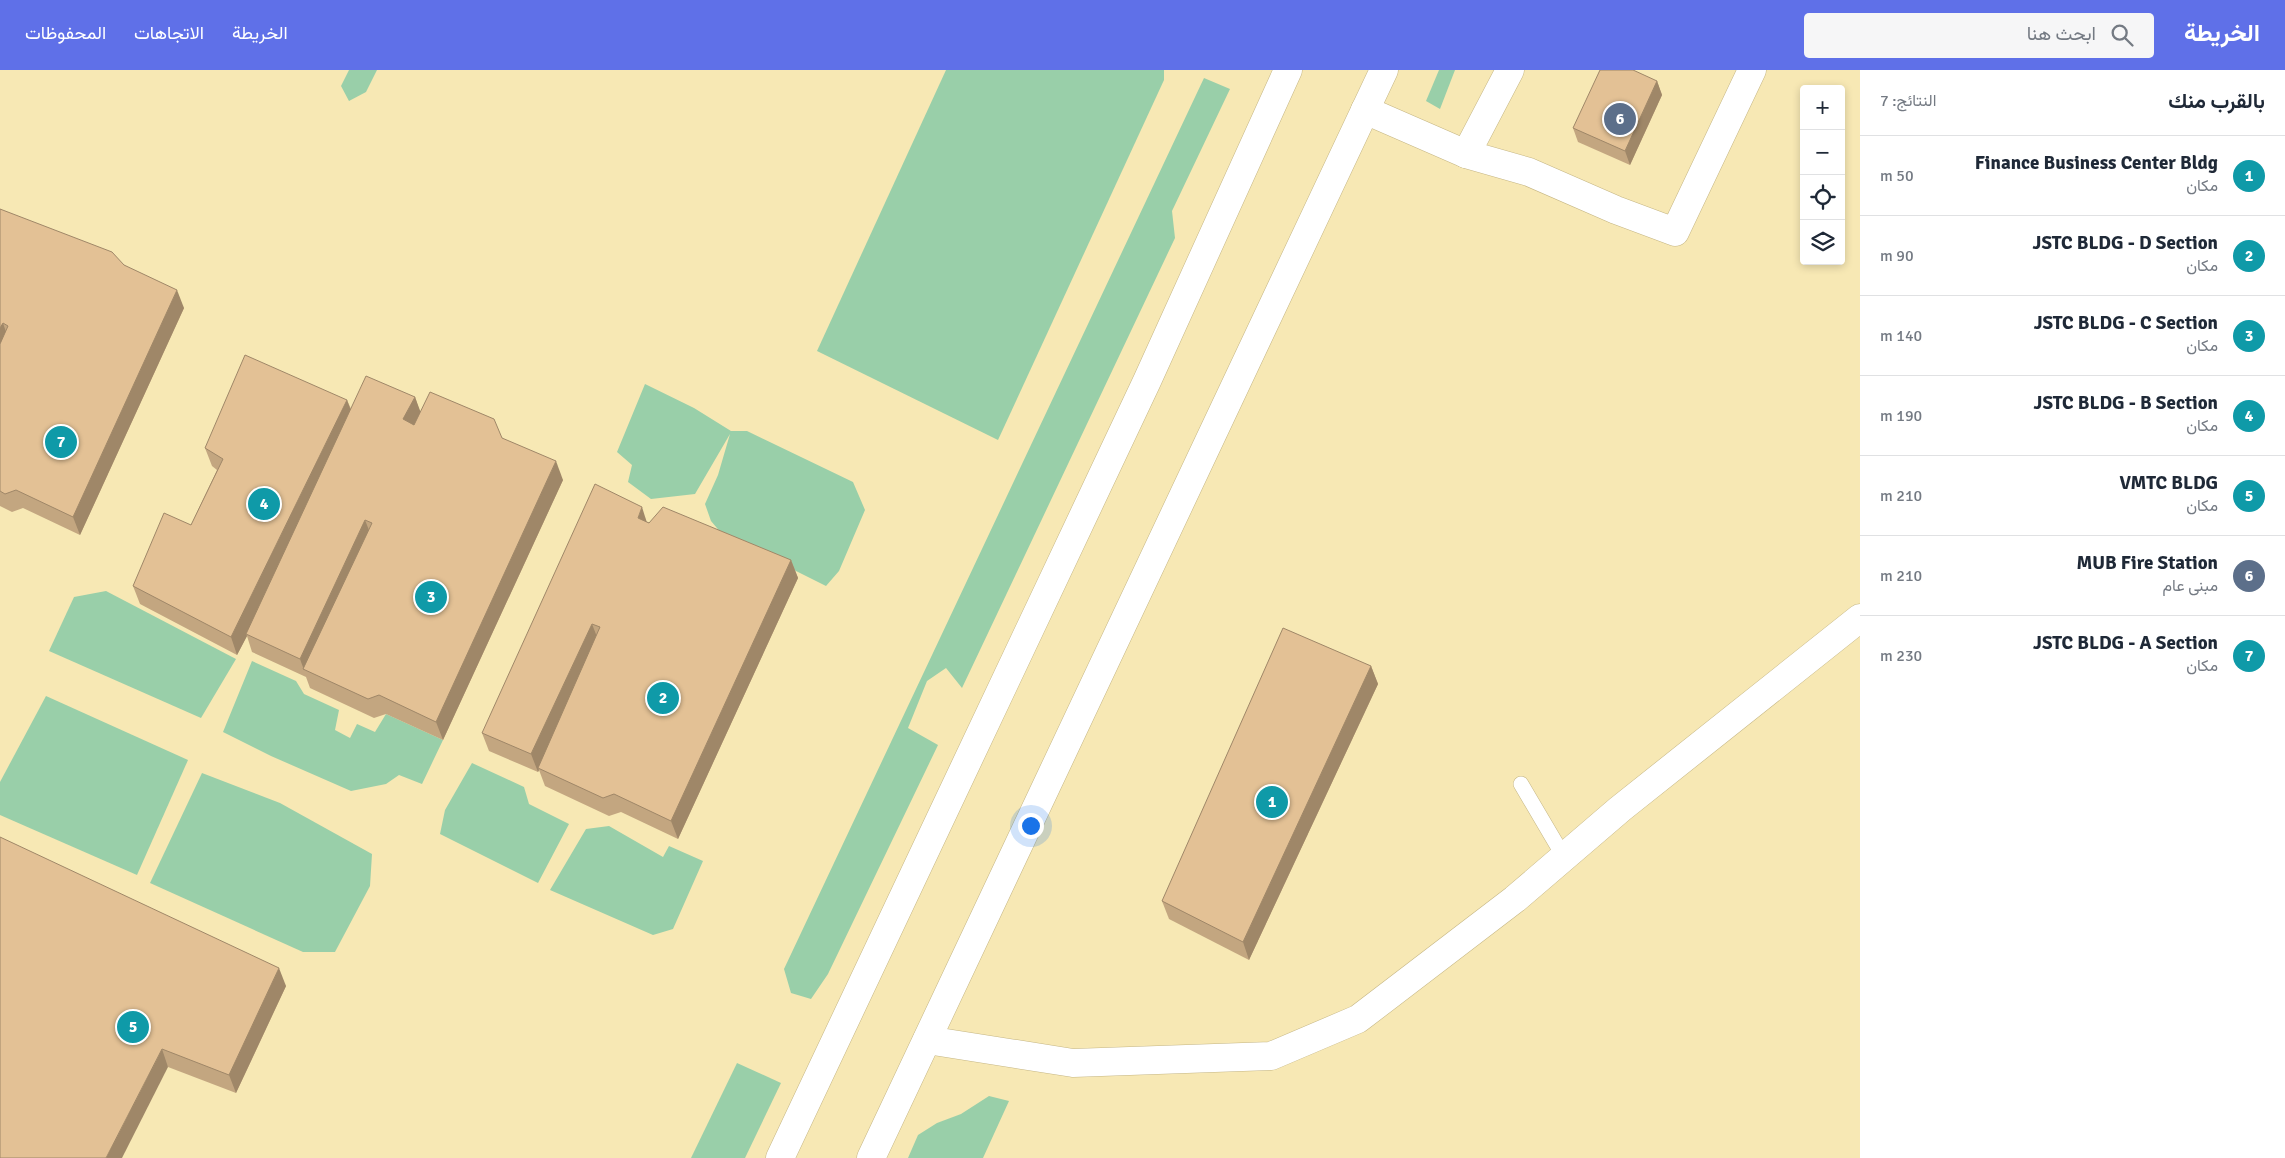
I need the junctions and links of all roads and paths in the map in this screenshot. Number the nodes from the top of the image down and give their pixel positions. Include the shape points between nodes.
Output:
1 (1384, 70) edge
2 (1510, 70) edge
3 (1752, 70) edge
4 (1280, 72) edge
5 (1365, 110) junction
6 (1466, 154) junction
7 (1860, 618) edge
8 (1521, 784) dead end
9 (1564, 857) junction
10 (927, 1040) junction
11 (780, 1158) edge
12 (871, 1158) edge

1 - 5 street
2 - 6 street
3 - 6 street via 1675,232 1530,172
4 - 11 street via 1147,381
5 - 6 street
5 - 10 street
7 - 9 street
8 - 9 lane
9 - 10 street via 1516,899 1358,1018 1271,1056 1073,1063
10 - 12 street

